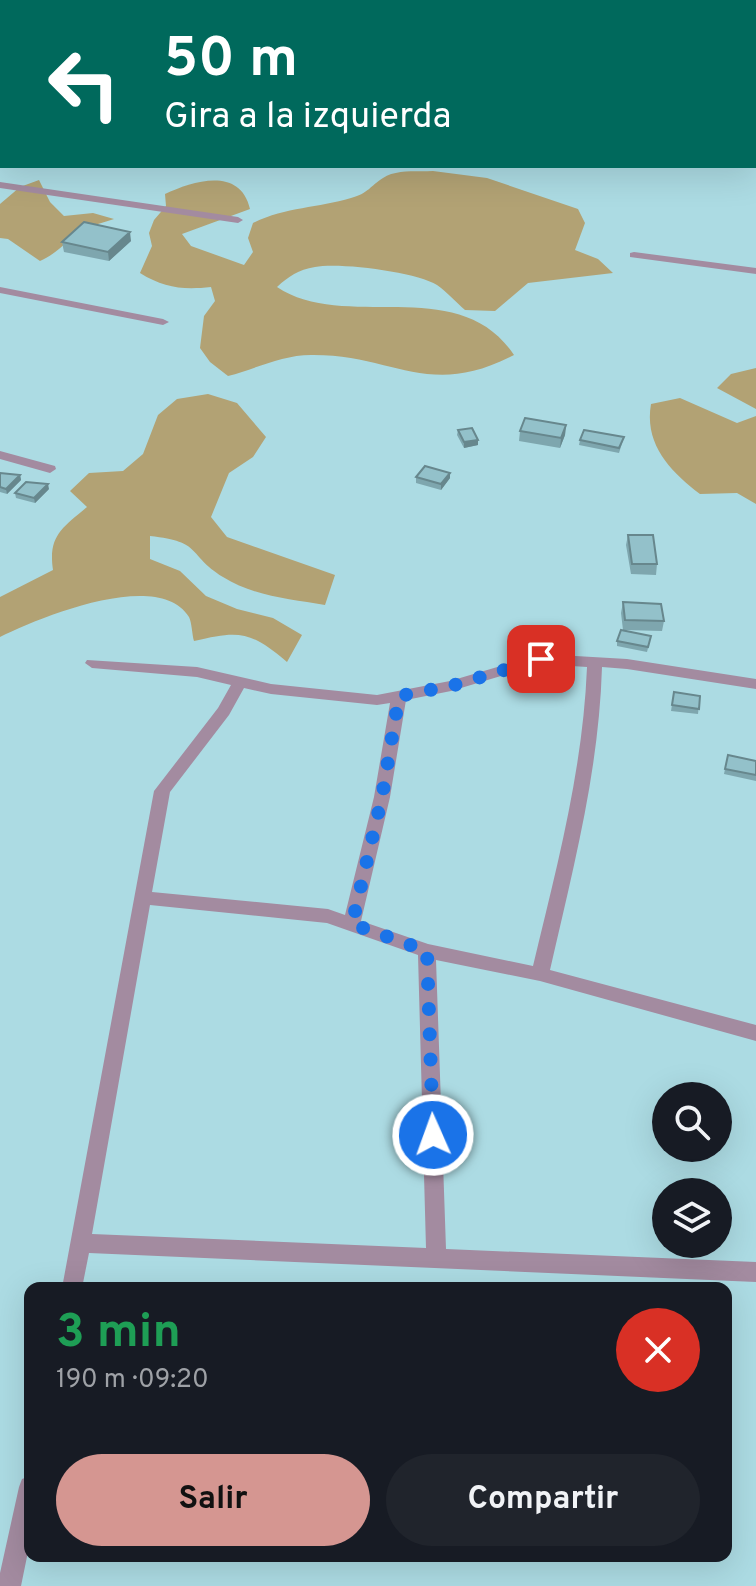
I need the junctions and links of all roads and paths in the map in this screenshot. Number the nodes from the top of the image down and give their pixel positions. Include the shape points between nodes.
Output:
1 (0, 185) edge
2 (238, 220) dead end
3 (634, 255) dead end
4 (756, 271) edge
5 (0, 290) edge
6 (163, 322) dead end
7 (0, 455) edge
8 (50, 469) dead end
9 (595, 662) junction
10 (92, 663) dead end
11 (240, 682) junction
12 (756, 684) edge
13 (399, 696) junction
14 (143, 898) junction
15 (352, 924) junction
16 (427, 951) junction
17 (540, 974) junction
18 (756, 1033) edge
19 (81, 1243) junction
20 (436, 1257) junction
21 (756, 1272) edge
22 (73, 1282) edge
23 (24, 1515) edge
24 (9, 1586) edge

1 - 2 street
3 - 4 street
5 - 6 street
7 - 8 street
9 - 12 street
9 - 13 street via 541,659
9 - 17 street via 595,720
10 - 11 street via 197,672
11 - 13 street via 377,700
11 - 14 street via 162,791
13 - 15 street
14 - 15 street via 261,907
14 - 19 street
15 - 16 street
16 - 17 street
16 - 20 street
17 - 18 street
19 - 20 street
19 - 22 street
20 - 21 street
23 - 24 street

